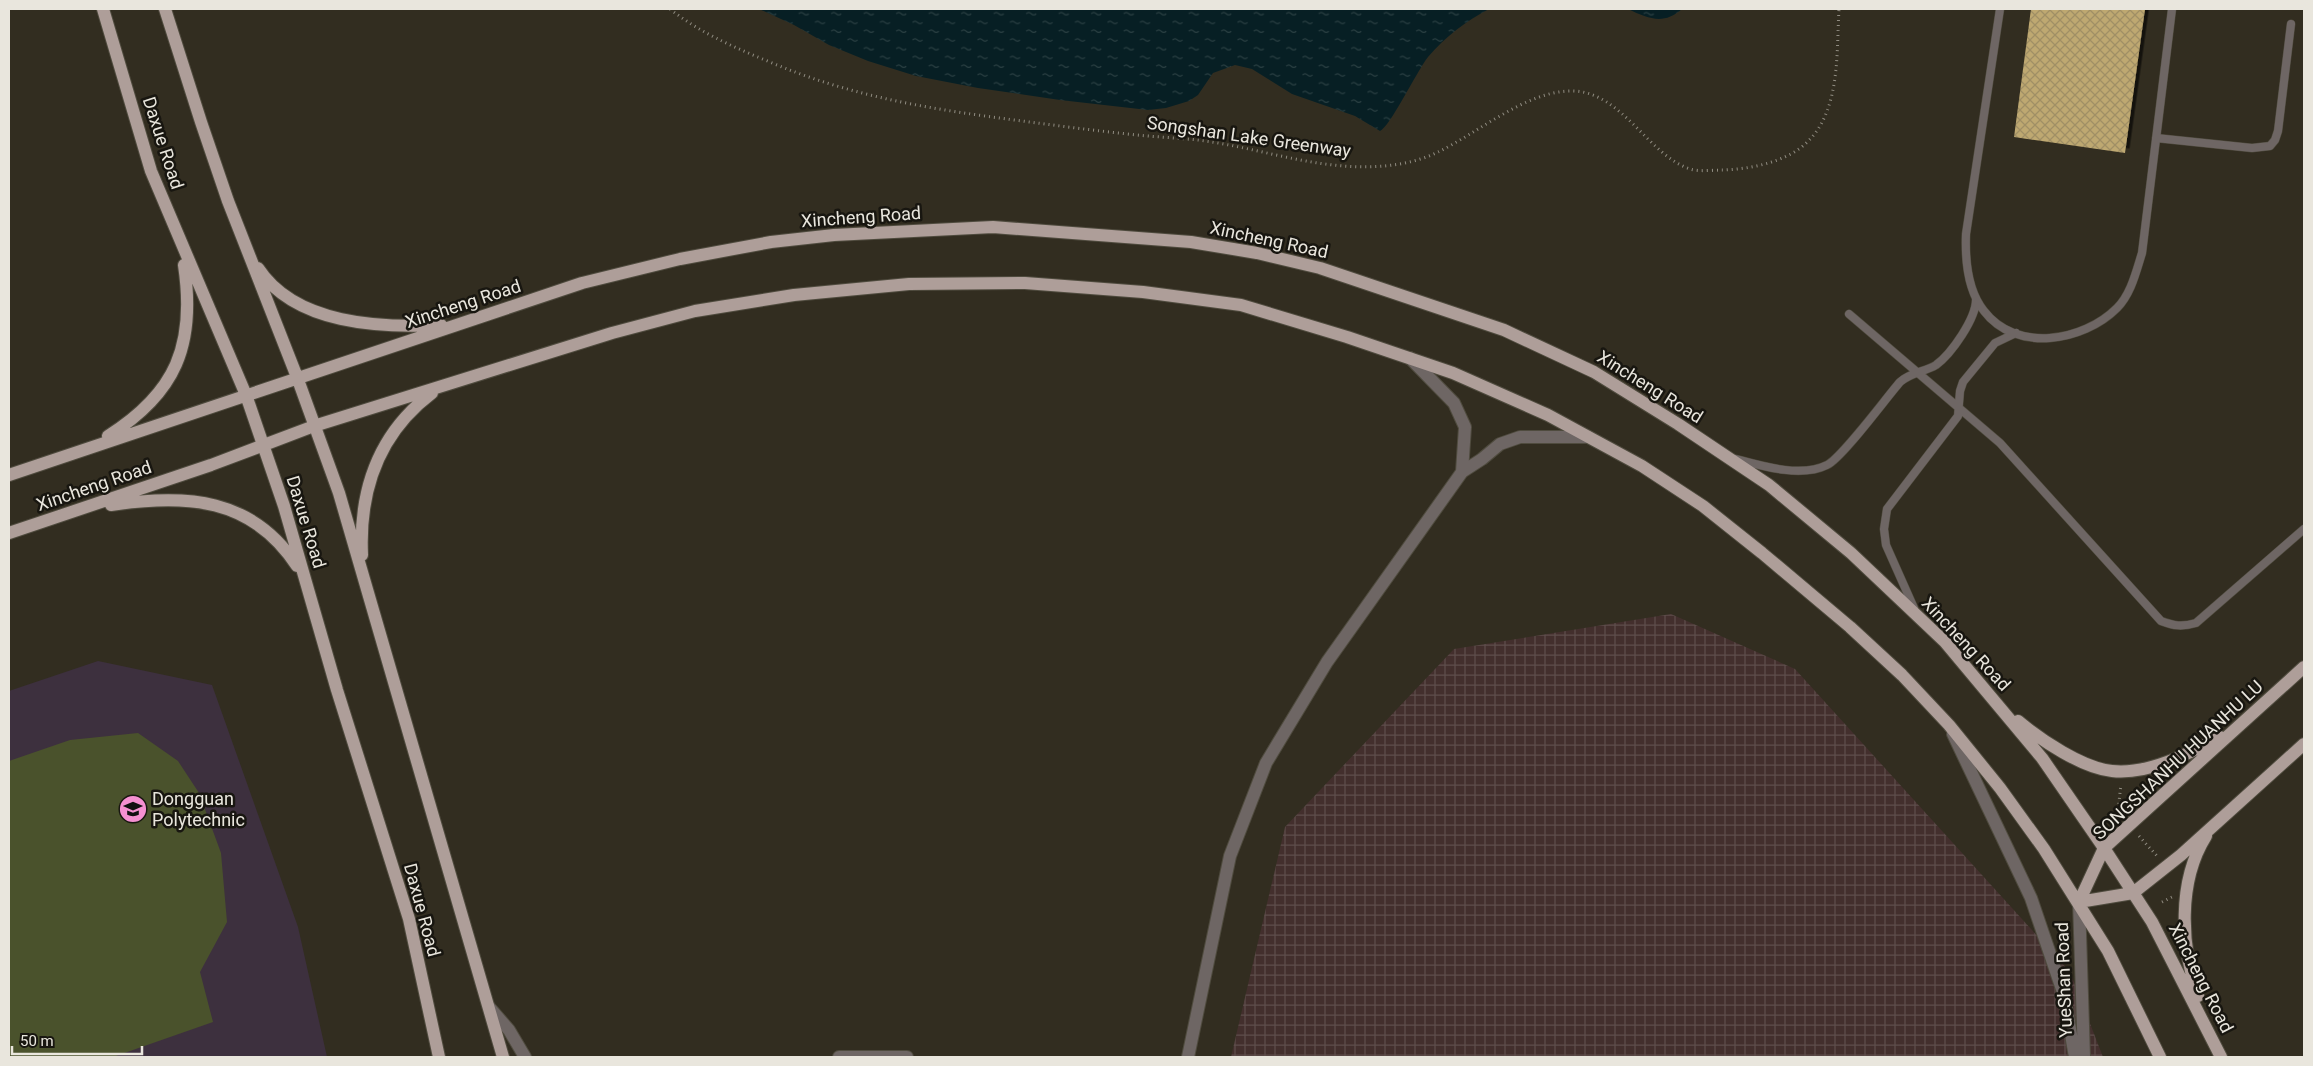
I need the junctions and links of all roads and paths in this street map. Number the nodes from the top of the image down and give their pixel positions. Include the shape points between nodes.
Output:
1 (103, 9) edge
2 (165, 9) edge
3 (670, 9) edge
4 (1839, 9) edge
5 (2000, 9) edge
6 (2172, 9) edge
7 (2291, 24) dead end
8 (2156, 138) junction
9 (176, 233) junction
10 (248, 253) junction
11 (1975, 294) junction
12 (1849, 314) dead end
13 (459, 324) junction
14 (2016, 333) junction
15 (1410, 358) junction
16 (1914, 372) junction
17 (297, 377) junction
18 (440, 387) junction
19 (246, 395) junction
20 (1960, 407) junction
21 (314, 426) junction
22 (1588, 437) junction
23 (265, 446) junction
24 (78, 451) junction
25 (1724, 455) junction
26 (1462, 472) junction
27 (9, 475) edge
28 (79, 509) junction
29 (2304, 530) edge
30 (9, 533) edge
31 (363, 575) junction
32 (304, 577) junction
33 (1918, 616) junction
34 (2304, 667) edge
35 (1998, 704) junction
36 (1949, 725) junction
37 (2236, 729) junction
38 (2304, 744) edge
39 (2122, 778) dead end
40 (2120, 813) dead end
41 (2215, 824) junction
42 (2139, 836) dead end
43 (2104, 848) junction
44 (2157, 856) dead end
45 (2134, 894) junction
46 (2173, 897) dead end
47 (2079, 902) junction
48 (2162, 902) dead end
49 (489, 1008) junction
50 (2220, 1054) edge
51 (439, 1057) edge
52 (503, 1057) edge
53 (525, 1057) edge
54 (839, 1057) edge
55 (845, 1057) edge
56 (907, 1057) edge
57 (1188, 1057) edge
58 (2075, 1057) edge
59 (2084, 1057) edge
60 (2160, 1057) edge

1 - 9 main road, Daxue Road via 151,171
2 - 10 main road, Daxue Road via 200,122
3 - 4 path, Songshan Lake Greenway via 698,29 742,50 813,80 882,100 955,112 1202,141 1272,156 1350,166 1391,166 1422,159 1525,104 1559,92 1588,93 1604,99 1681,165 1700,170 1770,163 1800,149 1810,140 1830,107
5 - 11 lane via 1966,234 1966,266
6 - 8 lane
7 - 8 lane via 2278,131 2270,146 2252,148
8 - 14 lane via 2142,253 2128,291 2118,307 2100,322 2060,338
9 - 19 main road, Daxue Road
9 - 24 main road via 188,286 188,305 182,348 175,370 144,409 122,427
10 - 13 main road via 274,287 309,309 380,324
10 - 17 main road, Daxue Road
11 - 14 lane via 1983,311 1997,324
11 - 16 lane via 1973,316 1952,346 1936,364
12 - 16 lane
13 - 17 main road, Xincheng Road
13 - 25 main road, Xincheng Road via 582,283 680,259 771,242 834,235 993,227 1191,242 1320,268 1504,330 1594,372
14 - 20 lane via 1988,350 1963,382
15 - 18 main road, Xincheng Road via 1240,305 1143,292 1025,283 909,284 794,295 695,311 612,333
15 - 22 main road, Xincheng Road via 1453,373
15 - 26 street via 1454,402 1464,427
16 - 20 lane
16 - 25 lane via 1900,382 1829,464 1811,470 1783,469
17 - 19 main road, Xincheng Road
17 - 21 main road, Daxue Road
18 - 21 main road, Xincheng Road
18 - 31 main road via 410,412 377,460 362,521
19 - 23 main road, Daxue Road
19 - 24 main road, Xincheng Road
20 - 29 lane via 2000,443 2161,621 2172,626 2184,626 2204,618
20 - 33 lane via 1954,422 1892,501 1885,519 1888,550
21 - 23 main road, Xincheng Road
21 - 31 main road, Daxue Road via 339,493
22 - 26 street via 1520,437 1500,444
22 - 36 main road, Xincheng Road via 1642,466 1695,501 1762,553 1850,627
23 - 28 main road, Xincheng Road
23 - 32 main road, Daxue Road
24 - 27 main road, Xincheng Road
25 - 33 main road, Xincheng Road via 1769,485 1808,517
26 - 57 street via 1327,662 1266,763 1230,856
28 - 30 main road, Xincheng Road
28 - 32 main road via 166,499 227,508 246,515 275,537
31 - 49 main road, Daxue Road
32 - 51 main road, Daxue Road via 409,919
33 - 35 main road, Xincheng Road
34 - 37 main road, SONGSHANHU HUANHU LU
35 - 37 main road via 2042,739 2095,767 2110,771 2134,771 2163,762
35 - 43 main road, Xincheng Road via 2042,758
36 - 47 main road, Xincheng Road via 2005,796
36 - 58 street via 2032,898 2064,995
37 - 43 main road, SONGSHANHU HUANHU LU
38 - 41 main road
39 - 40 path
41 - 45 main road
41 - 50 main road via 2196,857 2184,924 2192,979
42 - 44 path
43 - 45 main road, Xincheng Road
43 - 47 main road, SONGSHANHU HUANHU LU
45 - 47 main road
45 - 50 main road, Xincheng Road via 2152,922
46 - 48 path
47 - 59 street, YueShan Road
47 - 60 main road, Xincheng Road via 2108,951
49 - 52 main road, Daxue Road
49 - 53 street via 509,1030
54 - 55 street
55 - 56 street

